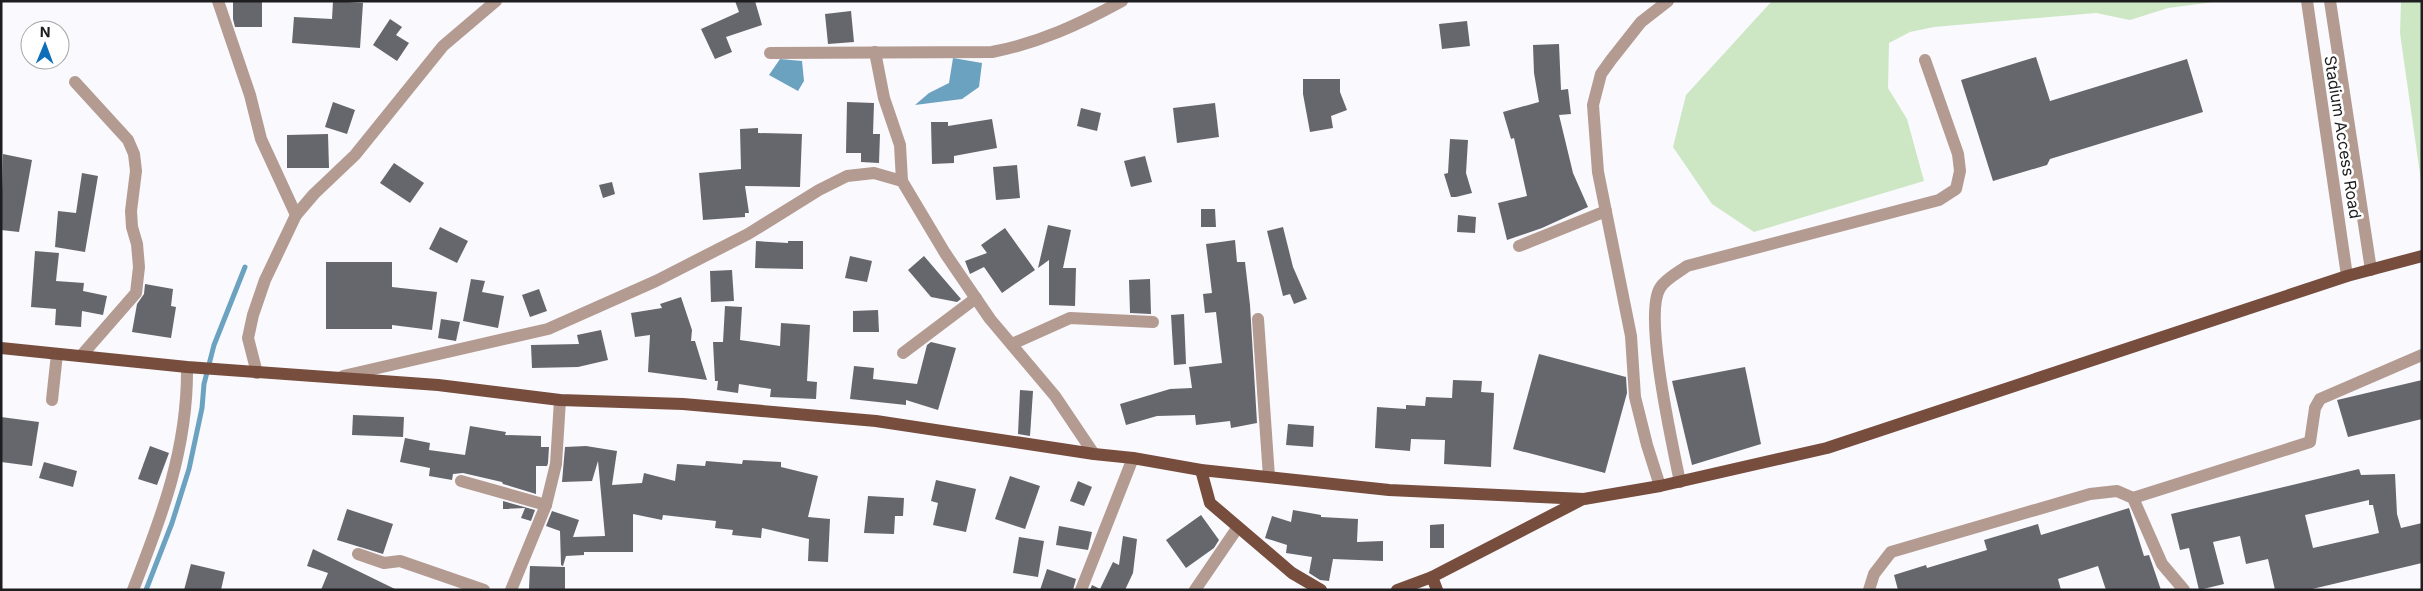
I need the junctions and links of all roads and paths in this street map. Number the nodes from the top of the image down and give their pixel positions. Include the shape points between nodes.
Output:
1 (218, 1) edge
2 (496, 1) edge
3 (1122, 1) edge
4 (1668, 1) edge
5 (2307, 1) edge
6 (2330, 1) edge
7 (875, 52) junction
8 (770, 53) dead end
9 (1925, 60) dead end
10 (75, 82) dead end
11 (902, 181) junction
12 (1606, 212) junction
13 (296, 215) junction
14 (1520, 246) dead end
15 (2422, 256) edge
16 (2371, 270) junction
17 (2348, 276) junction
18 (976, 298) junction
19 (1258, 319) dead end
20 (1153, 322) dead end
21 (1012, 344) junction
22 (1, 348) edge
23 (57, 354) junction
24 (903, 354) dead end
25 (2422, 354) edge
26 (81, 356) junction
27 (192, 368) junction
28 (257, 373) junction
29 (336, 378) junction
30 (52, 400) dead end
31 (560, 400) junction
32 (1094, 454) junction
33 (1133, 458) junction
34 (1201, 470) junction
35 (1269, 477) junction
36 (461, 481) dead end
37 (1680, 482) junction
38 (1660, 486) junction
39 (2133, 498) junction
40 (1584, 499) junction
41 (546, 506) junction
42 (1238, 527) junction
43 (358, 554) dead end
44 (1432, 577) junction
45 (133, 590) edge
46 (484, 590) edge
47 (511, 590) edge
48 (1081, 590) edge
49 (1195, 590) edge
50 (1321, 590) edge
51 (1397, 590) edge
52 (1438, 590) edge
53 (1869, 590) edge
54 (2184, 590) edge

1 - 13 street via 261,139
2 - 13 street via 443,46 355,155
3 - 7 street via 1083,22 1026,45 992,52
4 - 12 street via 1641,22 1602,74 1592,105 1598,172
5 - 17 street, Stadium Access Road
6 - 16 street, Stadium Access Road
7 - 8 street
7 - 11 street via 884,98 900,145
9 - 37 street via 1958,154 1960,171 1956,189 1939,200 1687,266 1660,288 1655,310 1657,360
10 - 26 street via 128,140 136,171 131,211 137,244 136,293
11 - 18 street
11 - 29 street via 874,173 847,176 748,234 664,277 548,329
12 - 14 street
12 - 38 street via 1630,336 1635,397
13 - 28 street via 266,280 251,323 248,338
15 - 16 main road
16 - 17 main road
17 - 37 main road via 1827,448
18 - 21 street
18 - 24 street
19 - 35 street
20 - 21 street via 1070,318
21 - 32 street via 1055,396
22 - 23 main road
23 - 26 main road
23 - 30 street
25 - 39 street via 2320,399 2315,408 2310,442
26 - 27 main road
27 - 28 main road
27 - 45 street via 182,435 162,517
28 - 29 main road
29 - 31 main road via 438,385
31 - 32 main road via 683,404 876,421
31 - 41 street via 556,464
32 - 33 main road
33 - 34 main road
33 - 48 street
34 - 35 main road
34 - 42 main road via 1210,503
35 - 40 main road via 1389,490
36 - 41 street
37 - 38 main road
38 - 40 main road
39 - 53 street via 2117,491 2090,494 1891,552 1874,574
39 - 54 street via 2162,564
40 - 44 main road
41 - 47 street
42 - 49 street
42 - 50 main road via 1292,573
43 - 46 street via 379,562 405,563
44 - 51 main road
44 - 52 main road

